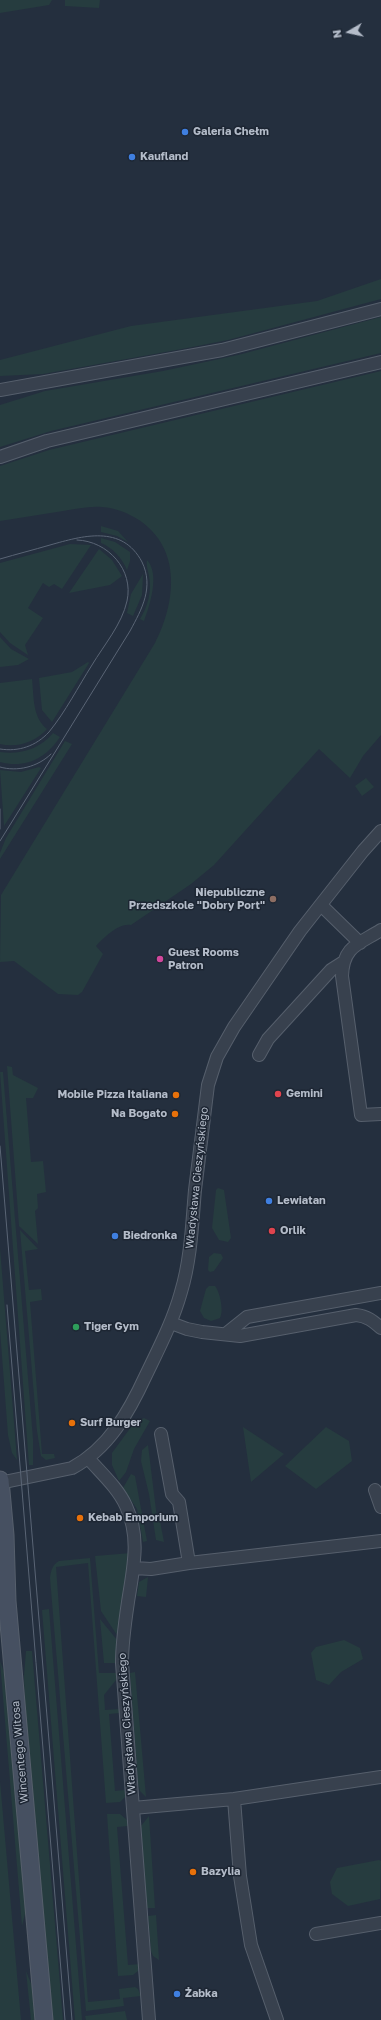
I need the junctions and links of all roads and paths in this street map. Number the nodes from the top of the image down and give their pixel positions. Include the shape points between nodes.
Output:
1 (381, 309) edge
2 (381, 362) edge
3 (0, 390) edge
4 (0, 457) edge
5 (381, 831) edge
6 (320, 905) junction
7 (381, 930) edge
8 (360, 943) junction
9 (342, 963) junction
10 (259, 1055) dead end
11 (381, 1114) edge
12 (381, 1293) edge
13 (171, 1323) junction
14 (381, 1328) edge
15 (227, 1333) junction
16 (161, 1434) dead end
17 (88, 1458) junction
18 (0, 1482) edge
19 (375, 1490) dead end
20 (381, 1507) edge
21 (381, 1541) edge
22 (189, 1563) junction
23 (134, 1568) junction
24 (381, 1777) edge
25 (234, 1799) junction
26 (133, 1808) junction
27 (381, 1923) edge
28 (316, 1934) dead end
29 (44, 2020) edge
30 (149, 2020) edge
31 (277, 2020) edge

1 - 3 street via 222,350
2 - 4 street via 47,441
5 - 6 street, Władysława Cieszyńskiego
6 - 8 street
6 - 13 street, Władysława Cieszyńskiego via 234,1027 217,1057 208,1085 188,1262
7 - 8 street
8 - 9 street via 348,951
9 - 10 street via 331,970 268,1040
9 - 11 street via 361,1115
12 - 15 street via 247,1317
13 - 15 street via 194,1331
13 - 17 street, Władysława Cieszyńskiego via 131,1406 104,1444
14 - 15 street via 364,1316 356,1316 250,1335
16 - 22 street via 172,1494 179,1502
17 - 18 street, Władysława Cieszyńskiego via 72,1468
17 - 23 street, Władysława Cieszyńskiego via 126,1506 135,1536
18 - 29 street, Wincentego Witosa via 7,1601
19 - 20 street
21 - 22 street
22 - 23 street via 151,1569
23 - 26 street, Władysława Cieszyńskiego via 125,1618 122,1663
24 - 25 street, Władysława Cieszyńskiego
25 - 26 street, Władysława Cieszyńskiego
25 - 31 street via 240,1876 251,1945
26 - 30 street, Władysława Cieszyńskiego
27 - 28 street

